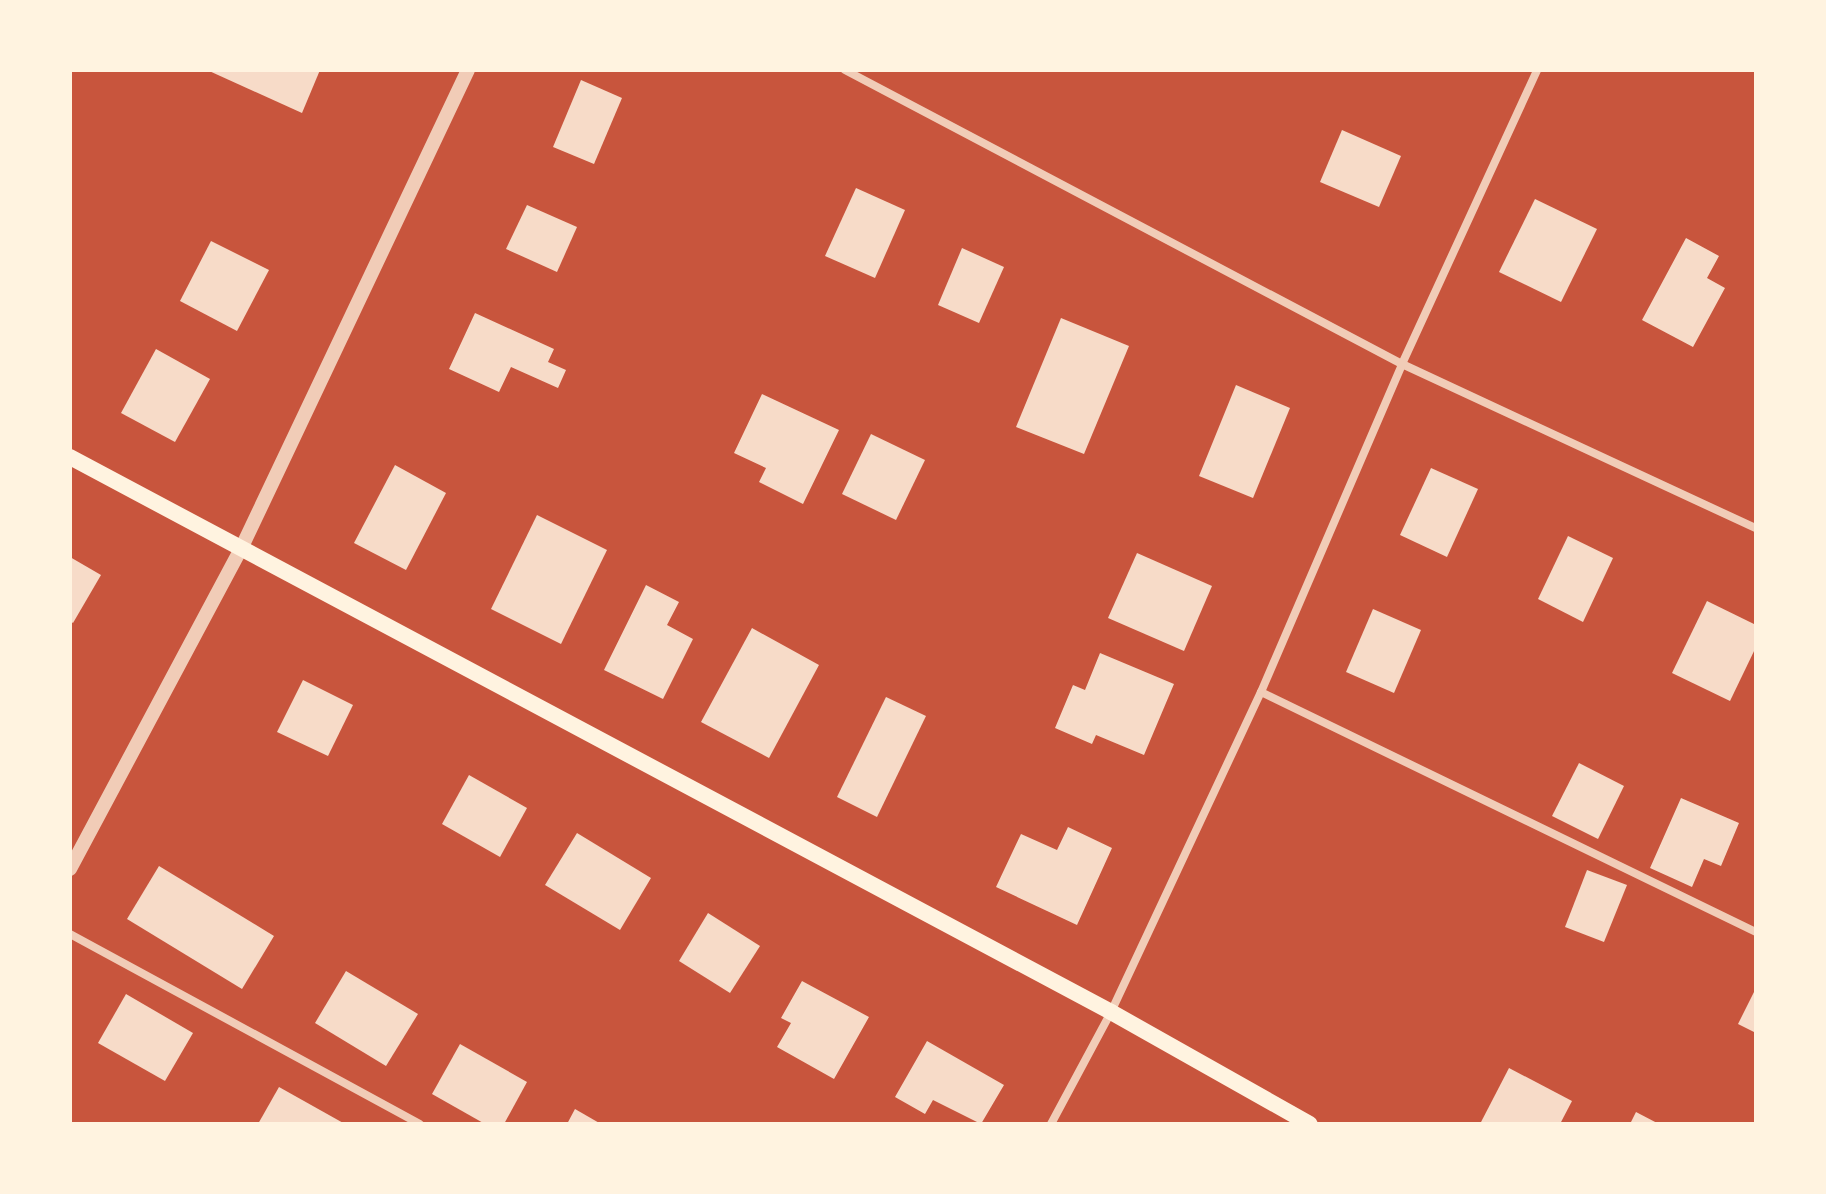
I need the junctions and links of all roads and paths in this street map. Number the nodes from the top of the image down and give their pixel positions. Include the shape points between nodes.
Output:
1 (468, 70) edge
2 (845, 70) edge
3 (1537, 70) edge
4 (1402, 364) junction
5 (70, 457) edge
6 (1756, 528) edge
7 (240, 551) junction
8 (1261, 692) junction
9 (70, 869) edge
10 (1756, 932) edge
11 (70, 934) edge
12 (1111, 1012) junction
13 (420, 1124) edge
14 (1051, 1124) edge
15 (1310, 1124) edge

1 - 7 street
2 - 4 street
3 - 4 street
4 - 6 street
4 - 8 street
5 - 7 main road
7 - 9 street
7 - 12 main road
8 - 10 street
8 - 12 street
11 - 13 street
12 - 14 street
12 - 15 main road

